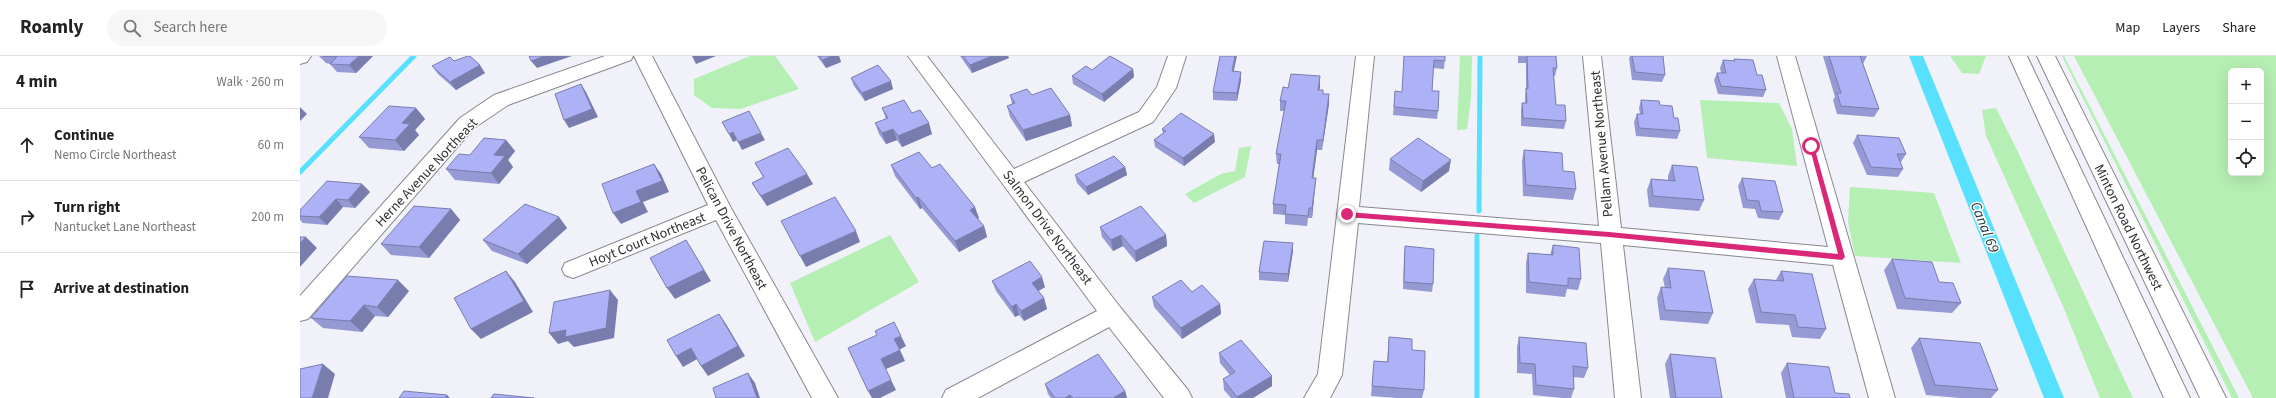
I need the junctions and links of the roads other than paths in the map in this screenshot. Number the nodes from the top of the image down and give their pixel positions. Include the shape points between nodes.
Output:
1 (624, 56) edge
2 (643, 56) edge
3 (917, 56) edge
4 (1177, 56) edge
5 (1365, 56) edge
6 (1592, 56) edge
7 (1786, 56) edge
8 (2018, 56) edge
9 (2046, 56) edge
10 (1012, 179) junction
11 (721, 209) junction
12 (1347, 214) junction
13 (1609, 235) junction
14 (1842, 257) junction
15 (573, 269) dead end
16 (300, 312) edge
17 (1112, 314) junction
18 (825, 398) edge
19 (955, 398) edge
20 (1179, 398) edge
21 (1317, 398) edge
22 (1628, 398) edge
23 (1882, 398) edge
24 (2177, 398) edge
25 (2213, 398) edge

1 - 16 street, Herne Avenue Northeast via 501,100 467,124
2 - 11 street, Pelican Drive Northeast
3 - 10 street, Salmon Drive Northeast
4 - 10 street via 1166,88 1146,117
5 - 12 street
6 - 13 street, Pellam Avenue Northeast
7 - 14 street
8 - 24 street, Minton Road Northwest
9 - 25 street, Minton Road Northwest
10 - 17 street, Salmon Drive Northeast
11 - 15 street, Hoyt Court Northeast
11 - 18 street, Pelican Drive Northeast
12 - 13 street
12 - 21 street via 1330,375
13 - 14 street
13 - 22 street, Pellam Avenue Northeast
14 - 23 street
17 - 19 street
17 - 20 street, Salmon Drive Northeast

